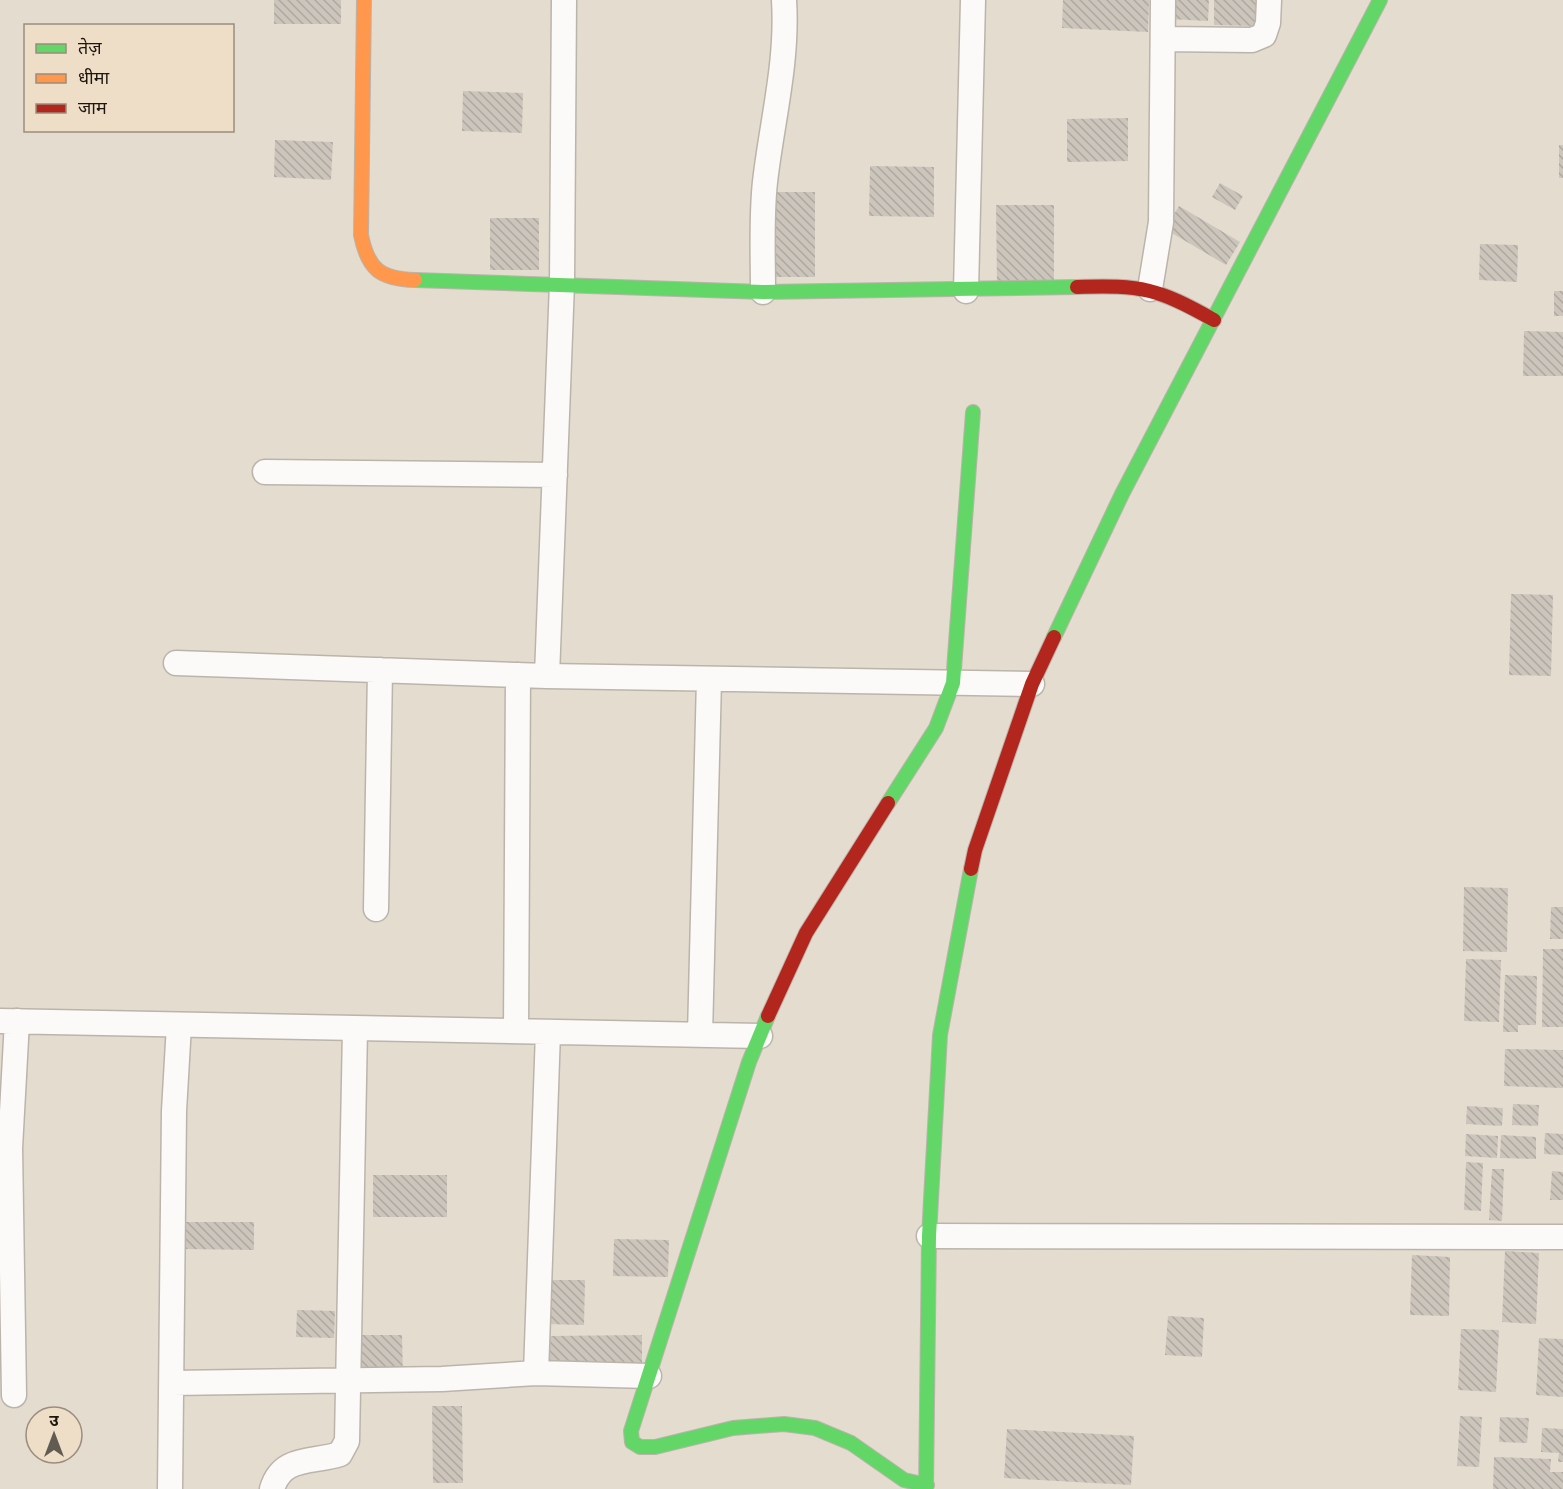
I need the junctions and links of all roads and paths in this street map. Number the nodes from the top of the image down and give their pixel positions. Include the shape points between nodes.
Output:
1 (364, 0) edge
2 (564, 0) edge
3 (784, 0) edge
4 (973, 0) edge
5 (1163, 0) edge
6 (1269, 0) edge
7 (1380, 0) edge
8 (1163, 39) junction
9 (562, 282) junction
10 (1150, 290) junction
11 (966, 291) junction
12 (763, 292) junction
13 (1214, 320) junction
14 (973, 412) dead end
15 (265, 472) dead end
16 (555, 475) junction
17 (176, 663) dead end
18 (380, 670) junction
19 (518, 675) junction
20 (547, 676) junction
21 (709, 679) junction
22 (953, 683) junction
23 (1032, 684) junction
24 (376, 909) dead end
25 (8, 1021) edge
26 (179, 1025) junction
27 (355, 1029) junction
28 (516, 1031) junction
29 (548, 1032) junction
30 (700, 1035) junction
31 (760, 1036) junction
32 (929, 1236) junction
33 (1563, 1238) edge
34 (536, 1373) junction
35 (649, 1376) junction
36 (348, 1381) junction
37 (172, 1383) junction
38 (14, 1395) dead end
39 (926, 1487) edge
40 (170, 1489) edge
41 (272, 1489) edge

1 - 9 street via 361,235 365,255 375,271 394,279
2 - 9 street
3 - 12 street via 781,90 765,182
4 - 11 street
5 - 8 street
6 - 8 street via 1264,34 1252,39
7 - 13 street
8 - 10 street via 1161,222
9 - 12 street
9 - 16 street
10 - 11 street via 1123,286
10 - 13 street
11 - 12 street
13 - 23 street via 1122,494
14 - 22 street
15 - 16 street
16 - 20 street
17 - 18 street
18 - 19 street
18 - 24 street
19 - 20 street
19 - 28 street
20 - 21 street
21 - 22 street
21 - 30 street
22 - 23 street
22 - 31 street via 936,728 806,933
23 - 32 street via 975,850 940,1035
25 - 26 street
25 - 38 street
26 - 27 street
26 - 37 street via 174,1111
27 - 28 street
27 - 36 street
28 - 29 street
29 - 30 street
29 - 34 street
30 - 31 street
31 - 35 street
32 - 33 street
32 - 39 street
34 - 35 street
34 - 36 street
35 - 39 street via 631,1431 632,1442 640,1447 677,1443 733,1428 784,1424 815,1428 851,1443 904,1480
36 - 37 street
36 - 41 street via 348,1441 340,1454 289,1464 279,1473
37 - 40 street

